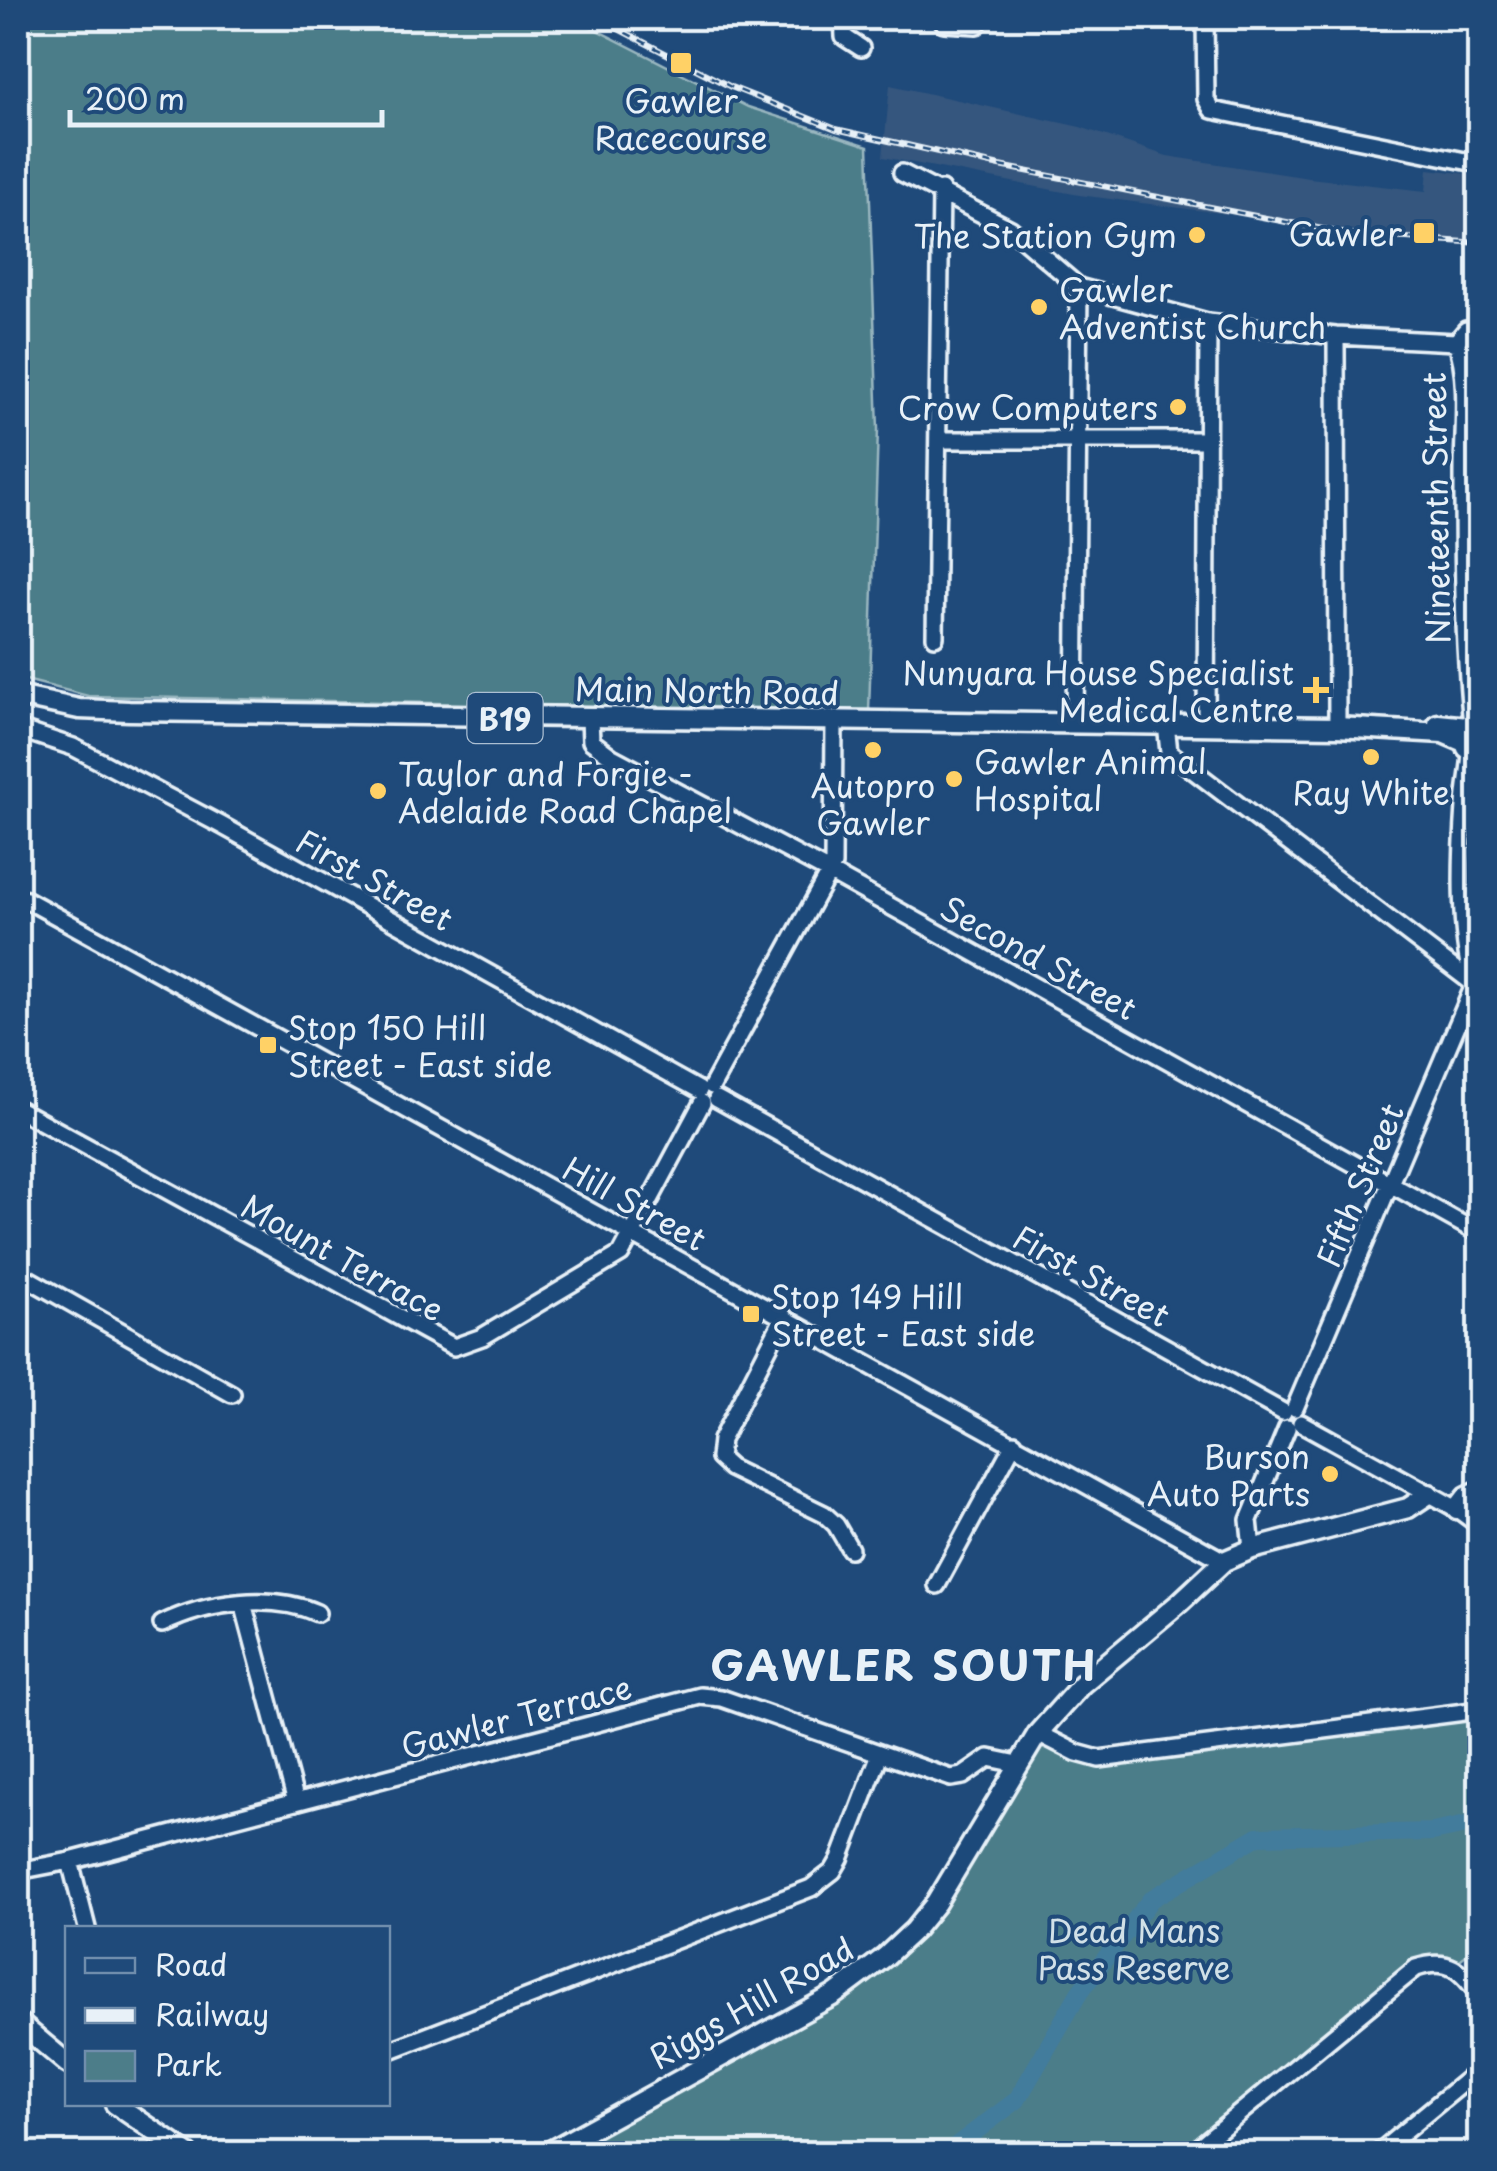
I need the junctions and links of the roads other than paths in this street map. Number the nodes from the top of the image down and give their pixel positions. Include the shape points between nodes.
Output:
1 (843, 18) edge
2 (1205, 18) edge
3 (955, 21) edge
4 (978, 25) dead end
5 (861, 48) dead end
6 (1480, 164) edge
7 (902, 173) dead end
8 (941, 190) junction
9 (1079, 287) junction
10 (1208, 322) junction
11 (1480, 332) edge
12 (1336, 336) junction
13 (1458, 346) junction
14 (1480, 352) edge
15 (938, 440) junction
16 (1078, 440) junction
17 (1208, 440) junction
18 (934, 638) dead end
19 (18, 696) edge
20 (590, 719) junction
21 (834, 722) junction
22 (1075, 724) junction
23 (1166, 724) junction
24 (1206, 725) junction
25 (1337, 727) junction
26 (18, 729) edge
27 (1472, 737) edge
28 (829, 872) junction
29 (18, 898) edge
30 (1477, 981) edge
31 (708, 1095) junction
32 (18, 1110) edge
33 (1389, 1184) junction
34 (634, 1234) junction
35 (1480, 1234) edge
36 (18, 1273) edge
37 (784, 1317) junction
38 (232, 1394) dead end
39 (1291, 1418) junction
40 (1014, 1443) junction
41 (1480, 1490) edge
42 (1429, 1494) junction
43 (1457, 1509) junction
44 (1480, 1526) edge
45 (1252, 1548) junction
46 (850, 1549) dead end
47 (1224, 1561) junction
48 (936, 1585) dead end
49 (243, 1603) junction
50 (317, 1613) dead end
51 (162, 1624) dead end
52 (1480, 1710) edge
53 (1038, 1733) junction
54 (880, 1754) junction
55 (1018, 1764) junction
56 (296, 1802) junction
57 (70, 1861) junction
58 (18, 1870) edge
59 (87, 1926) edge
60 (1480, 1996) edge
61 (18, 2022) edge
62 (390, 2050) edge
63 (65, 2061) edge
64 (1480, 2069) edge
65 (119, 2106) edge
66 (188, 2154) edge
67 (544, 2154) edge
68 (1190, 2154) edge
69 (1377, 2154) edge

1 - 5 street via 838,39
2 - 6 street via 1206,98 1212,110
3 - 4 street
7 - 8 street
8 - 9 street via 1012,228
8 - 15 street
9 - 10 street
9 - 16 street
10 - 12 street
10 - 17 street
11 - 13 street via 1466,330
12 - 13 street
12 - 25 street
13 - 14 street via 1470,355
13 - 27 street, Nineteenth Street via 1464,664
15 - 16 street
15 - 18 street
16 - 17 street
16 - 22 street
17 - 24 street
19 - 20 main road, Main North Road / B19 via 110,711
20 - 21 main road, Main North Road / B19
20 - 28 street, Second Street via 598,749
21 - 22 main road, Main North Road / B19
21 - 28 street
22 - 23 main road, Main North Road / B19
23 - 24 main road, Main North Road / B19
23 - 30 street via 1169,752
24 - 25 main road, Main North Road / B19
25 - 27 main road, B19 via 1424,724
26 - 31 street, First Street via 73,747 221,824
27 - 30 street via 1464,878 1466,954
28 - 31 street
28 - 33 street, Second Street
29 - 34 street, Hill Street
30 - 33 street, Fifth Street
31 - 34 street
31 - 39 street, First Street
32 - 34 street, Mount Terrace via 454,1347 622,1254
33 - 35 street, Second Street
33 - 39 street, Fifth Street
34 - 37 street, Hill Street
36 - 38 street
37 - 40 street, Hill Street
37 - 46 street via 721,1440 719,1458 824,1514
39 - 42 street, First Street
39 - 45 street, Fifth Street via 1249,1520
40 - 47 street, Hill Street
40 - 48 street
41 - 43 main road
42 - 43 street, First Street
42 - 45 main road, Riggs Hill Road via 1408,1508
43 - 44 street, First Street
45 - 47 main road, Riggs Hill Road
47 - 53 main road, Riggs Hill Road via 1082,1684
49 - 50 street via 298,1605
49 - 51 street
49 - 56 street
52 - 53 street via 1099,1758
53 - 55 main road, Riggs Hill Road
54 - 55 street, Gawler Terrace via 952,1778 989,1758
54 - 56 street, Gawler Terrace via 700,1696
54 - 62 street via 840,1859 811,1888
55 - 67 main road, Riggs Hill Road via 936,1903 885,1958 834,1995
56 - 57 street, Gawler Terrace
57 - 58 street, Gawler Terrace
57 - 59 street
60 - 68 street via 1452,1966 1434,1962 1404,1974
61 - 63 main road
64 - 69 street
65 - 66 main road

